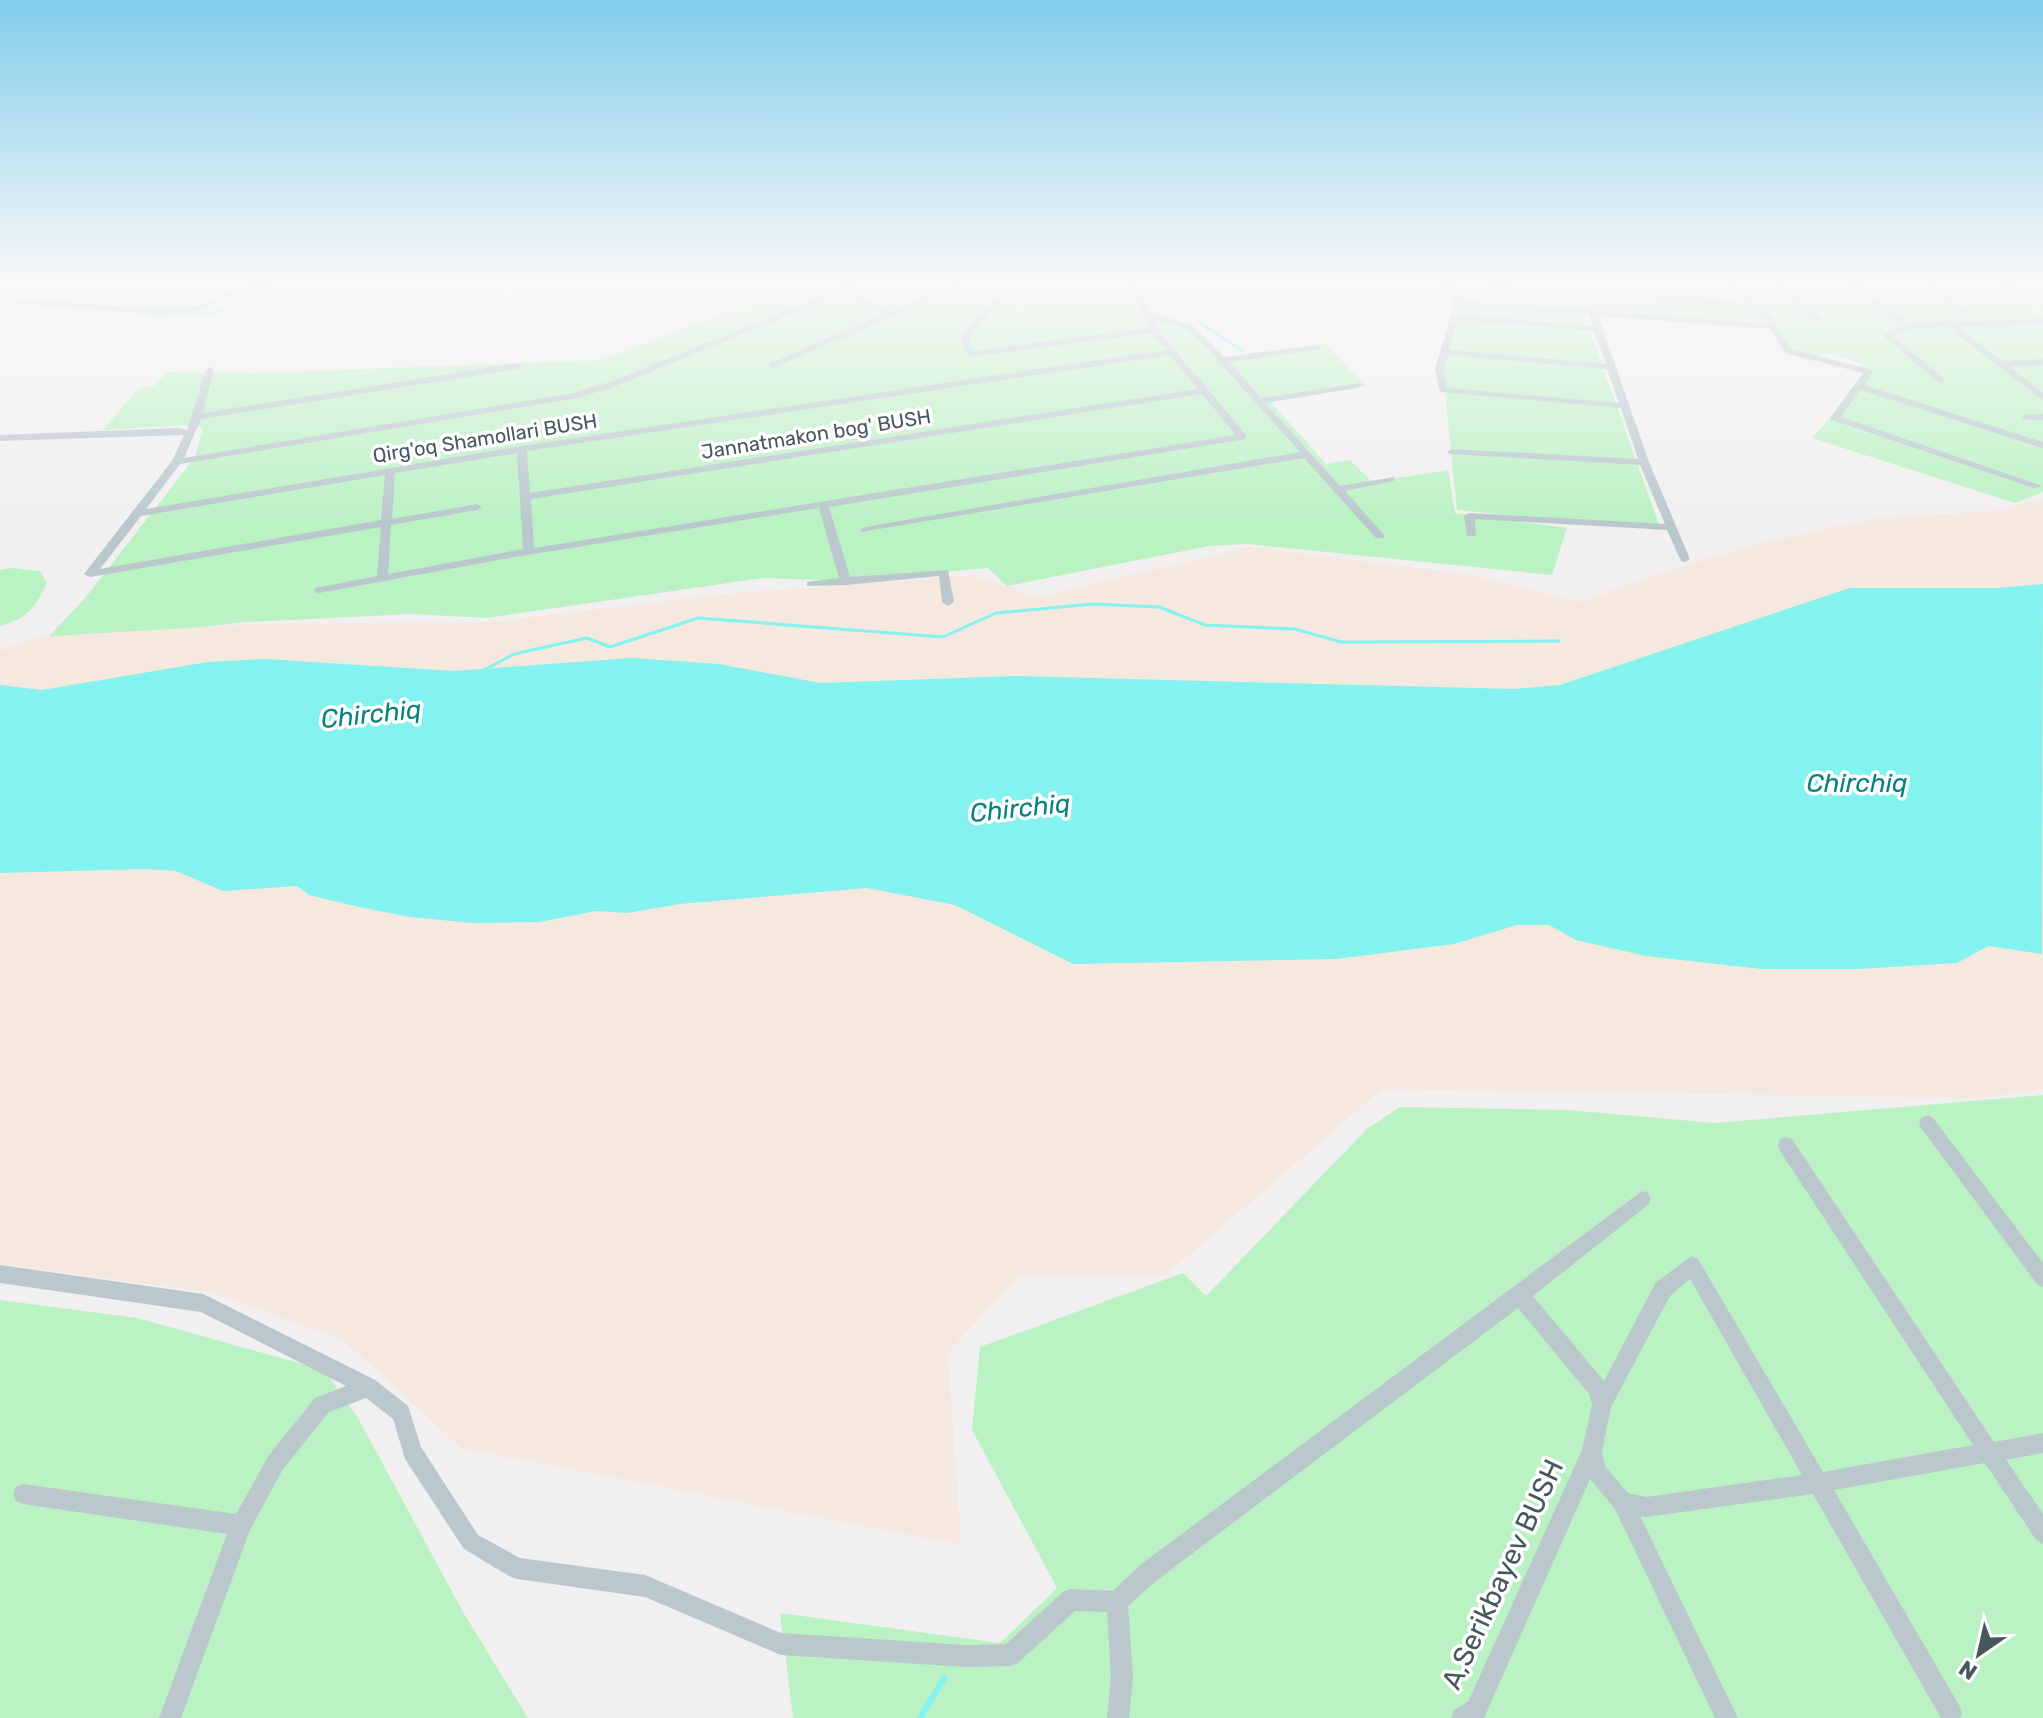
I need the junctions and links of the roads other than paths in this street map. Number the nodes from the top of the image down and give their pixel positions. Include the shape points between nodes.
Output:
1 (665, 362) edge
2 (780, 362) edge
3 (1103, 362) edge
4 (1180, 362) edge
5 (1225, 362) edge
6 (1441, 362) edge
7 (1557, 362) edge
8 (1609, 362) edge
9 (1831, 362) edge
10 (1919, 362) edge
11 (2039, 362) edge
12 (1999, 364) joint
13 (773, 365) dead end
14 (518, 366) dead end
15 (1611, 367) junction
16 (210, 370) dead end
17 (1940, 380) dead end
18 (1357, 385) dead end
19 (1860, 387) junction
20 (1206, 391) junction
21 (2043, 397) edge
22 (1259, 401) junction
23 (1625, 406) junction
24 (197, 417) junction
25 (2026, 417) dead end
26 (2043, 417) edge
27 (188, 433) junction
28 (0, 438) edge
29 (2043, 445) edge
30 (522, 449) junction
31 (1452, 452) dead end
32 (1308, 454) junction
33 (177, 462) junction
34 (1644, 462) junction
35 (390, 471) junction
36 (1390, 479) dead end
37 (2038, 486) dead end
38 (1339, 489) junction
39 (525, 497) junction
40 (823, 505) junction
41 (477, 507) dead end
42 (138, 513) junction
43 (386, 521) junction
44 (1670, 527) junction
45 (865, 530) dead end
46 (1471, 534) dead end
47 (1380, 536) dead end
48 (529, 552) junction
49 (1685, 559) dead end
50 (382, 577) junction
51 (846, 582) junction
52 (811, 584) dead end
53 (319, 590) dead end
54 (948, 602) dead end
55 (1927, 1123) dead end
56 (1786, 1145) dead end
57 (1642, 1199) dead end
58 (0, 1274) edge
59 (2043, 1278) edge
60 (1520, 1295) junction
61 (368, 1387) junction
62 (1602, 1405) junction
63 (2043, 1443) edge
64 (1592, 1451) junction
65 (1989, 1452) junction
66 (1818, 1483) junction
67 (23, 1494) dead end
68 (1622, 1502) junction
69 (241, 1525) junction
70 (2043, 1533) edge
71 (1117, 1602) junction
72 (1951, 1713) dead end
73 (170, 1718) edge
74 (1118, 1718) edge
75 (1462, 1718) edge
76 (1727, 1718) edge

1 - 33 street via 575,396
2 - 13 street
3 - 30 street, Qirg'oq Shamollari BUSH
4 - 20 street
5 - 22 street
6 - 23 street via 1443,390
7 - 15 street
8 - 15 street
9 - 19 street via 1869,372
10 - 17 street
11 - 12 street
12 - 21 street
14 - 24 street
15 - 23 street
16 - 24 street
18 - 22 street
19 - 29 street
19 - 37 street via 1835,418
20 - 39 street, Jannatmakon bog' BUSH
20 - 40 street via 1243,437
22 - 32 street
23 - 34 street
24 - 27 street
25 - 26 street
27 - 28 street
27 - 33 street
30 - 35 street, Qirg'oq Shamollari BUSH
30 - 39 street
31 - 34 street
32 - 38 street
32 - 45 street
33 - 42 street
34 - 44 street
35 - 42 street, Qirg'oq Shamollari BUSH
35 - 43 street
36 - 38 street
38 - 47 street
39 - 48 street
40 - 48 street
40 - 51 street
41 - 43 street
42 - 43 street via 90,574
43 - 50 street
44 - 46 street via 1469,516
44 - 49 street
48 - 50 street
50 - 53 street
51 - 52 street
51 - 54 street via 944,572
55 - 59 street
56 - 65 street
57 - 60 street
58 - 61 street via 203,1303
60 - 62 street via 1598,1389
60 - 71 street via 1148,1573
61 - 69 street via 322,1405 276,1462
61 - 71 street via 401,1413 412,1452 471,1542 517,1568 645,1586 781,1644 1010,1655 1071,1600
62 - 64 street, A,Serikbayev BUSH
62 - 66 street, A,Serikbayev BUSH via 1663,1289 1692,1265
63 - 65 street
64 - 68 street via 1596,1471
64 - 75 street, A,Serikbayev BUSH via 1476,1710
65 - 66 street
65 - 70 street
66 - 68 street via 1646,1507
66 - 72 street
67 - 69 street
68 - 76 street
69 - 73 street
71 - 74 street via 1122,1676

